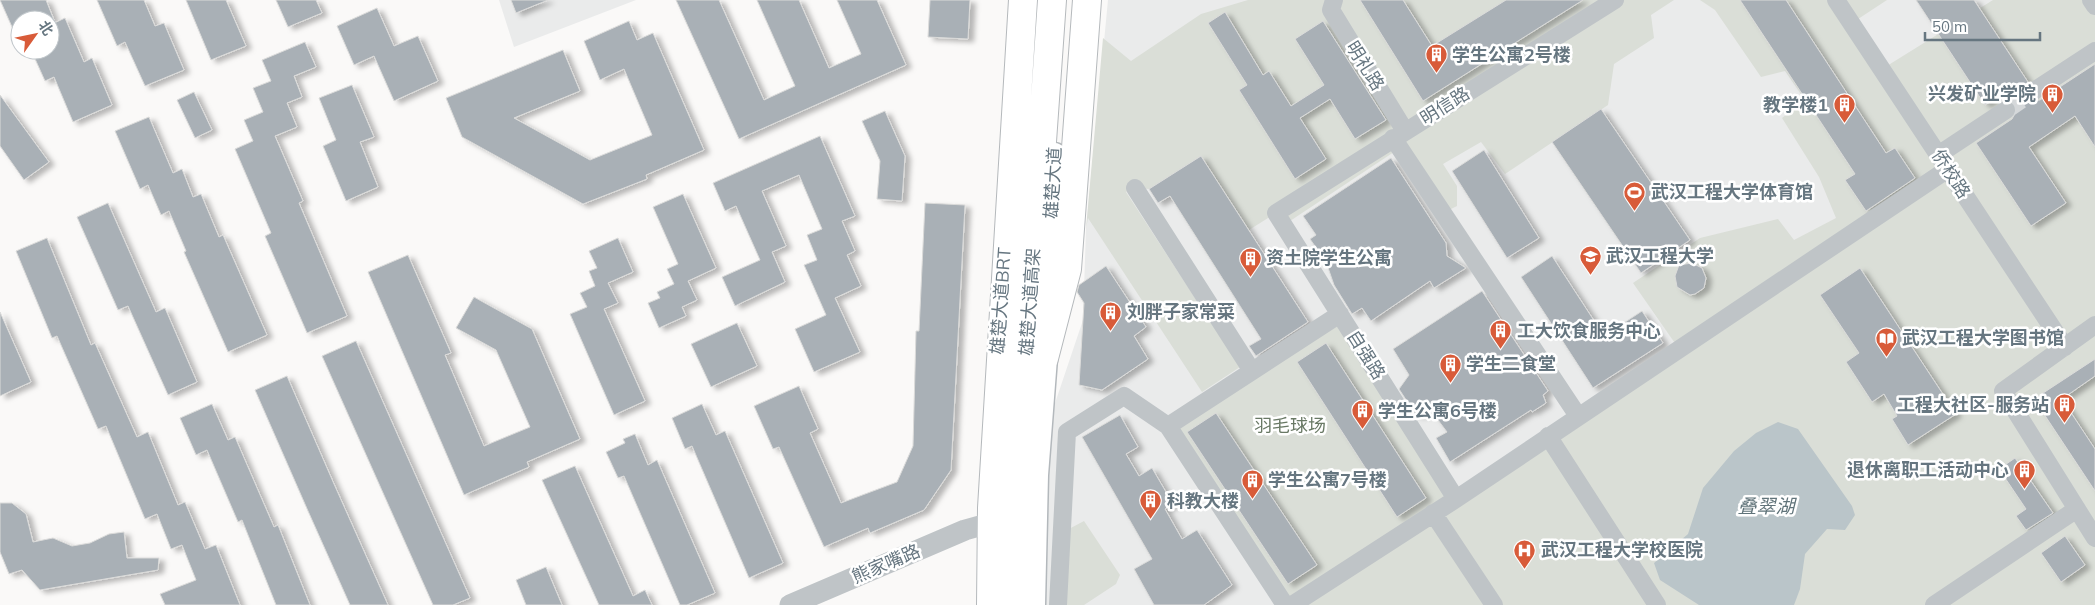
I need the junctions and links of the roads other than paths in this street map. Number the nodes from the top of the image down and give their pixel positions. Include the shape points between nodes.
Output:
1 (1013, 0) edge
2 (1023, 0) edge
3 (1052, 0) edge
4 (1062, 0) edge
5 (1087, 0) edge
6 (1334, 0) edge
7 (1615, 0) edge
8 (1836, 0) edge
9 (2091, 0) edge
10 (2095, 6) edge
11 (2095, 51) edge
12 (2034, 91) tunnel mouth
13 (1031, 94) dead end
14 (2006, 110) tunnel mouth
15 (1399, 134) junction
16 (1943, 162) junction
17 (1027, 163) dead end
18 (1135, 188) dead end
19 (1276, 213) joint
20 (1340, 314) junction
21 (2095, 325) edge
22 (2065, 347) junction
23 (1044, 358) junction
24 (1252, 371) junction
25 (1578, 416) junction
26 (1168, 426) junction
27 (1548, 436) junction
28 (1456, 499) junction
29 (1434, 513) junction
30 (2088, 522) edge
31 (983, 525) junction
32 (790, 605) edge
33 (982, 605) edge
34 (991, 605) edge
35 (1017, 605) edge
36 (1032, 605) edge
37 (1058, 605) edge
38 (1286, 605) edge
39 (1292, 605) edge
40 (1494, 605) edge
41 (1657, 605) edge
42 (1934, 605) edge

1 - 31 main road
2 - 34 highway, 雄楚大道高架 via 992,508
3 - 35 highway, 雄楚大道高架 via 1016,509
4 - 23 main road, 雄楚大道
5 - 23 highway via 1067,269
6 - 15 street, 明礼路 via 1331,10
7 - 15 street, 明信路
8 - 16 street, 侨校路
9 - 10 street
11 - 12 street
13 - 17 lane
14 - 16 street
15 - 19 street, 明信路
15 - 25 street, 明礼路
16 - 22 street, 侨校路
16 - 25 street
18 - 24 street
19 - 20 street, 自强路
20 - 24 street
20 - 28 street, 自强路
21 - 22 street
22 - 30 street via 2003,391
23 - 36 main road, 雄楚大道 via 1035,474
24 - 26 street
25 - 27 street
26 - 37 street via 1124,396 1067,432
26 - 38 street
27 - 28 street
27 - 41 street
28 - 29 street
29 - 39 street
29 - 40 street
30 - 42 street
31 - 32 street, 熊家嘴路
31 - 33 main road

